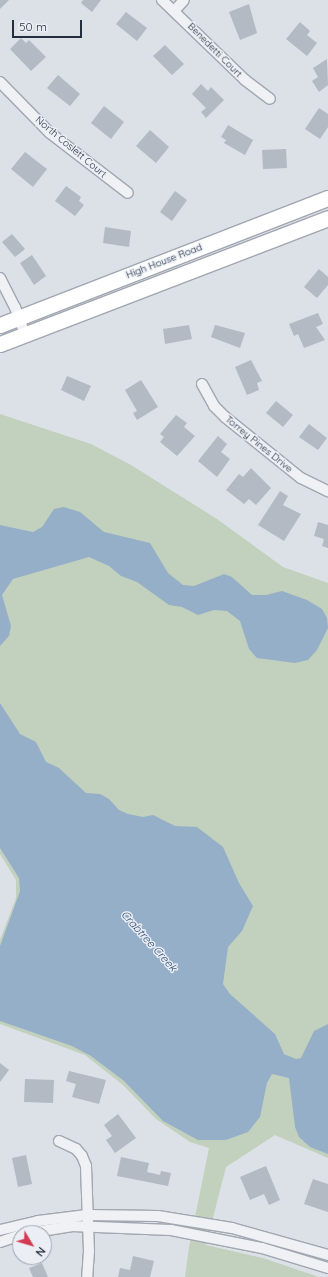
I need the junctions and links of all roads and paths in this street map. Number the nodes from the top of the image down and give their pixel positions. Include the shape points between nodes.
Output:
1 (162, 0) edge
2 (184, 0) edge
3 (174, 10) junction
4 (0, 82) edge
5 (270, 99) dead end
6 (128, 193) dead end
7 (328, 198) edge
8 (328, 218) edge
9 (0, 278) edge
10 (18, 316) junction
11 (0, 325) edge
12 (25, 334) junction
13 (0, 344) edge
14 (202, 384) dead end
15 (328, 491) edge
16 (59, 1141) dead end
17 (87, 1215) junction
18 (88, 1226) junction
19 (52, 1229) edge
20 (0, 1230) edge
21 (12, 1238) edge
22 (0, 1242) edge
23 (328, 1256) edge
24 (328, 1268) edge
25 (87, 1277) edge

1 - 3 street, Benedetti Court
2 - 3 street
3 - 5 street, Benedetti Court via 245,80
4 - 6 street, North Coslett Court via 50,133
7 - 10 main road, High House Road
8 - 12 main road, High House Road
9 - 10 street
10 - 11 main road, High House Road
10 - 12 street
12 - 13 main road, High House Road
14 - 15 street, Torrey Pines Drive via 214,406 225,417 301,478
16 - 17 street via 76,1149 86,1166
17 - 18 street
17 - 20 street via 38,1221
17 - 23 street via 158,1216 204,1222 259,1234
18 - 19 street
18 - 24 street via 195,1234 262,1248
18 - 25 street
21 - 22 street

